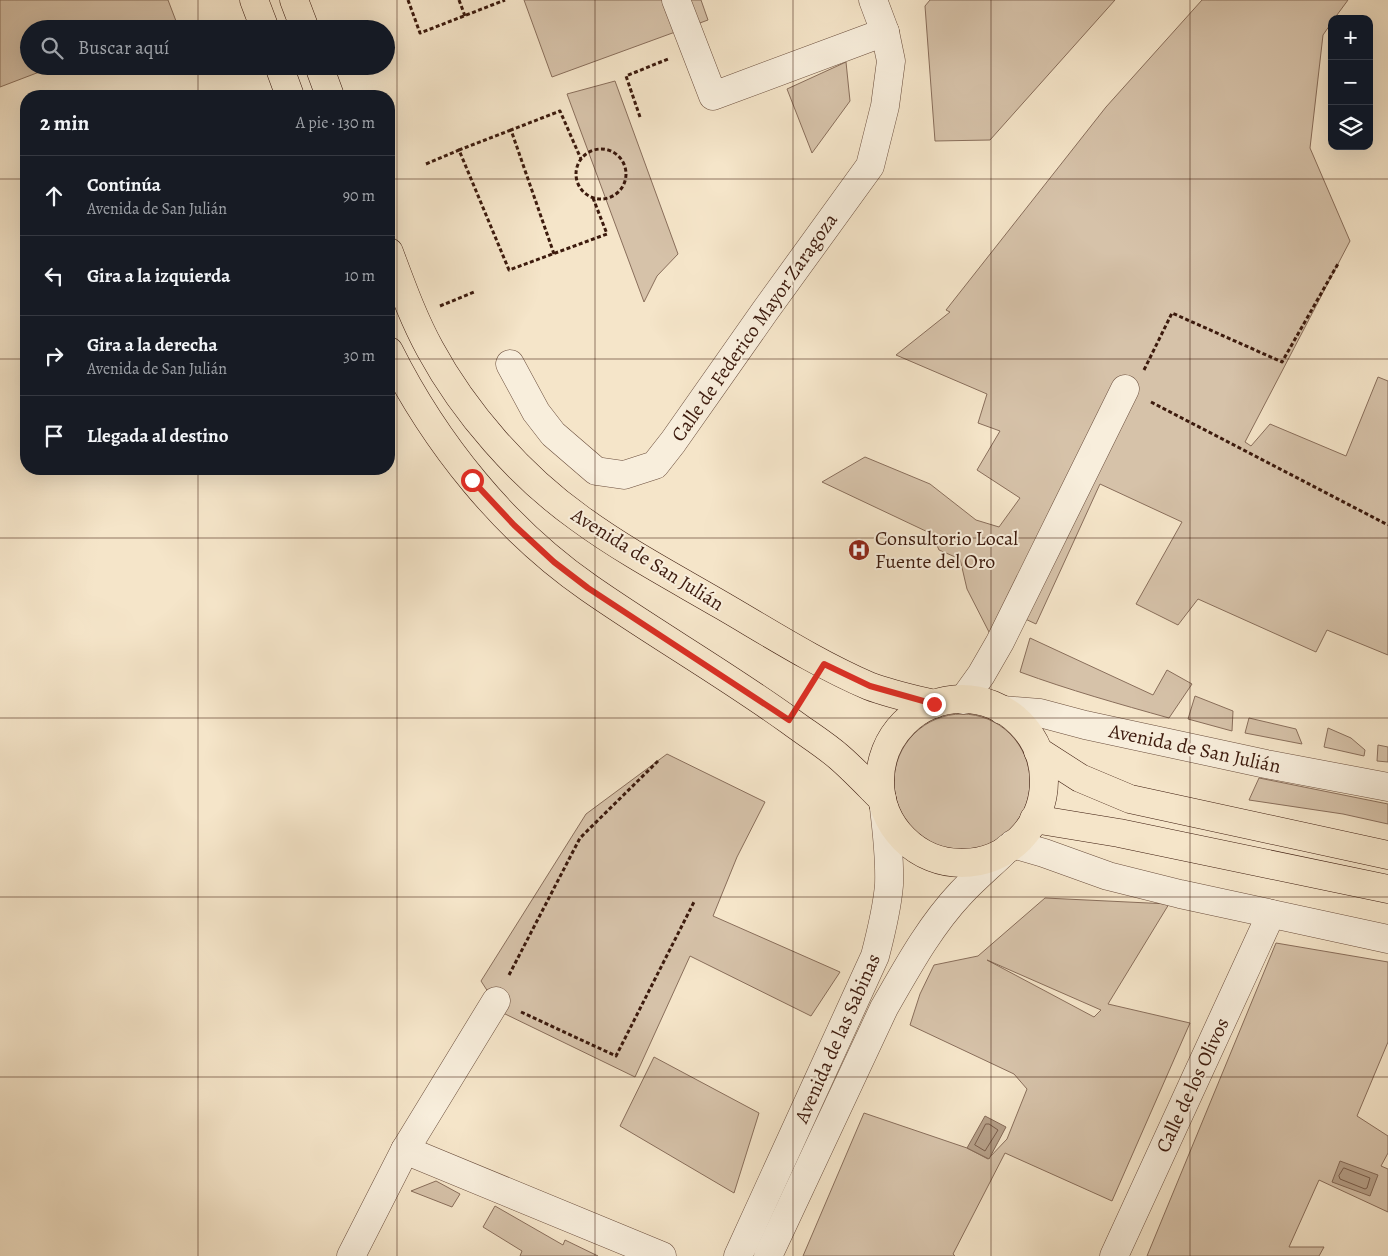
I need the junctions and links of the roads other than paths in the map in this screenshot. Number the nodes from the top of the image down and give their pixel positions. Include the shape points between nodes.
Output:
1 (254, 0) edge
2 (294, 0) edge
3 (676, 0) edge
4 (873, 0) edge
5 (262, 20) edge
6 (302, 20) edge
7 (885, 32) junction
8 (282, 75) edge
9 (322, 75) edge
10 (288, 90) edge
11 (328, 90) edge
12 (395, 268) edge
13 (395, 362) edge
14 (510, 364) dead end
15 (1129, 391) road end
16 (963, 700) junction
17 (934, 704) junction
18 (1002, 710) junction
19 (1038, 751) junction
20 (1388, 787) edge
21 (883, 804) junction
22 (1034, 819) junction
23 (1011, 846) junction
24 (1388, 855) edge
25 (1388, 889) edge
26 (1271, 914) junction
27 (1388, 939) edge
28 (496, 1001) road end
29 (405, 1150) junction
30 (351, 1256) edge
31 (662, 1256) edge
32 (738, 1256) edge
33 (768, 1256) edge
34 (1114, 1256) edge

1 - 5 main road
2 - 6 main road
3 - 7 street via 713,96
4 - 7 street, Calle de Federico Mayor Zaragoza
7 - 14 street, Calle de Federico Mayor Zaragoza via 891,61 885,106 870,166 655,465 624,475 596,471 553,434 536,412
8 - 10 main road
9 - 11 main road
12 - 17 main road, Avenida de San Julián via 430,348 448,379 497,442 543,489 617,544 807,656 870,686
13 - 21 main road via 414,398 472,480 554,562 588,588 771,707 838,757
15 - 16 street via 1000,642
16 - 17 main road
16 - 18 main road via 983,702
17 - 21 main road via 909,719 890,742 881,770
18 - 19 main road via 1021,724
18 - 20 street, Avenida de San Julián via 1040,713 1257,762
19 - 22 main road via 1044,781
19 - 24 main road via 1080,778 1137,801
21 - 23 main road via 897,831 909,844 940,860 976,862 993,857
21 - 32 street, Avenida de las Sabinas via 889,886 875,956
22 - 23 main road
22 - 25 main road via 1119,833
23 - 26 street via 1053,856 1108,876
23 - 33 street, Avenida de las Sabinas via 961,893 931,931 903,975 884,1008
26 - 27 street
26 - 34 street, Calle de los Olivos
28 - 29 street
29 - 30 street
29 - 31 street

